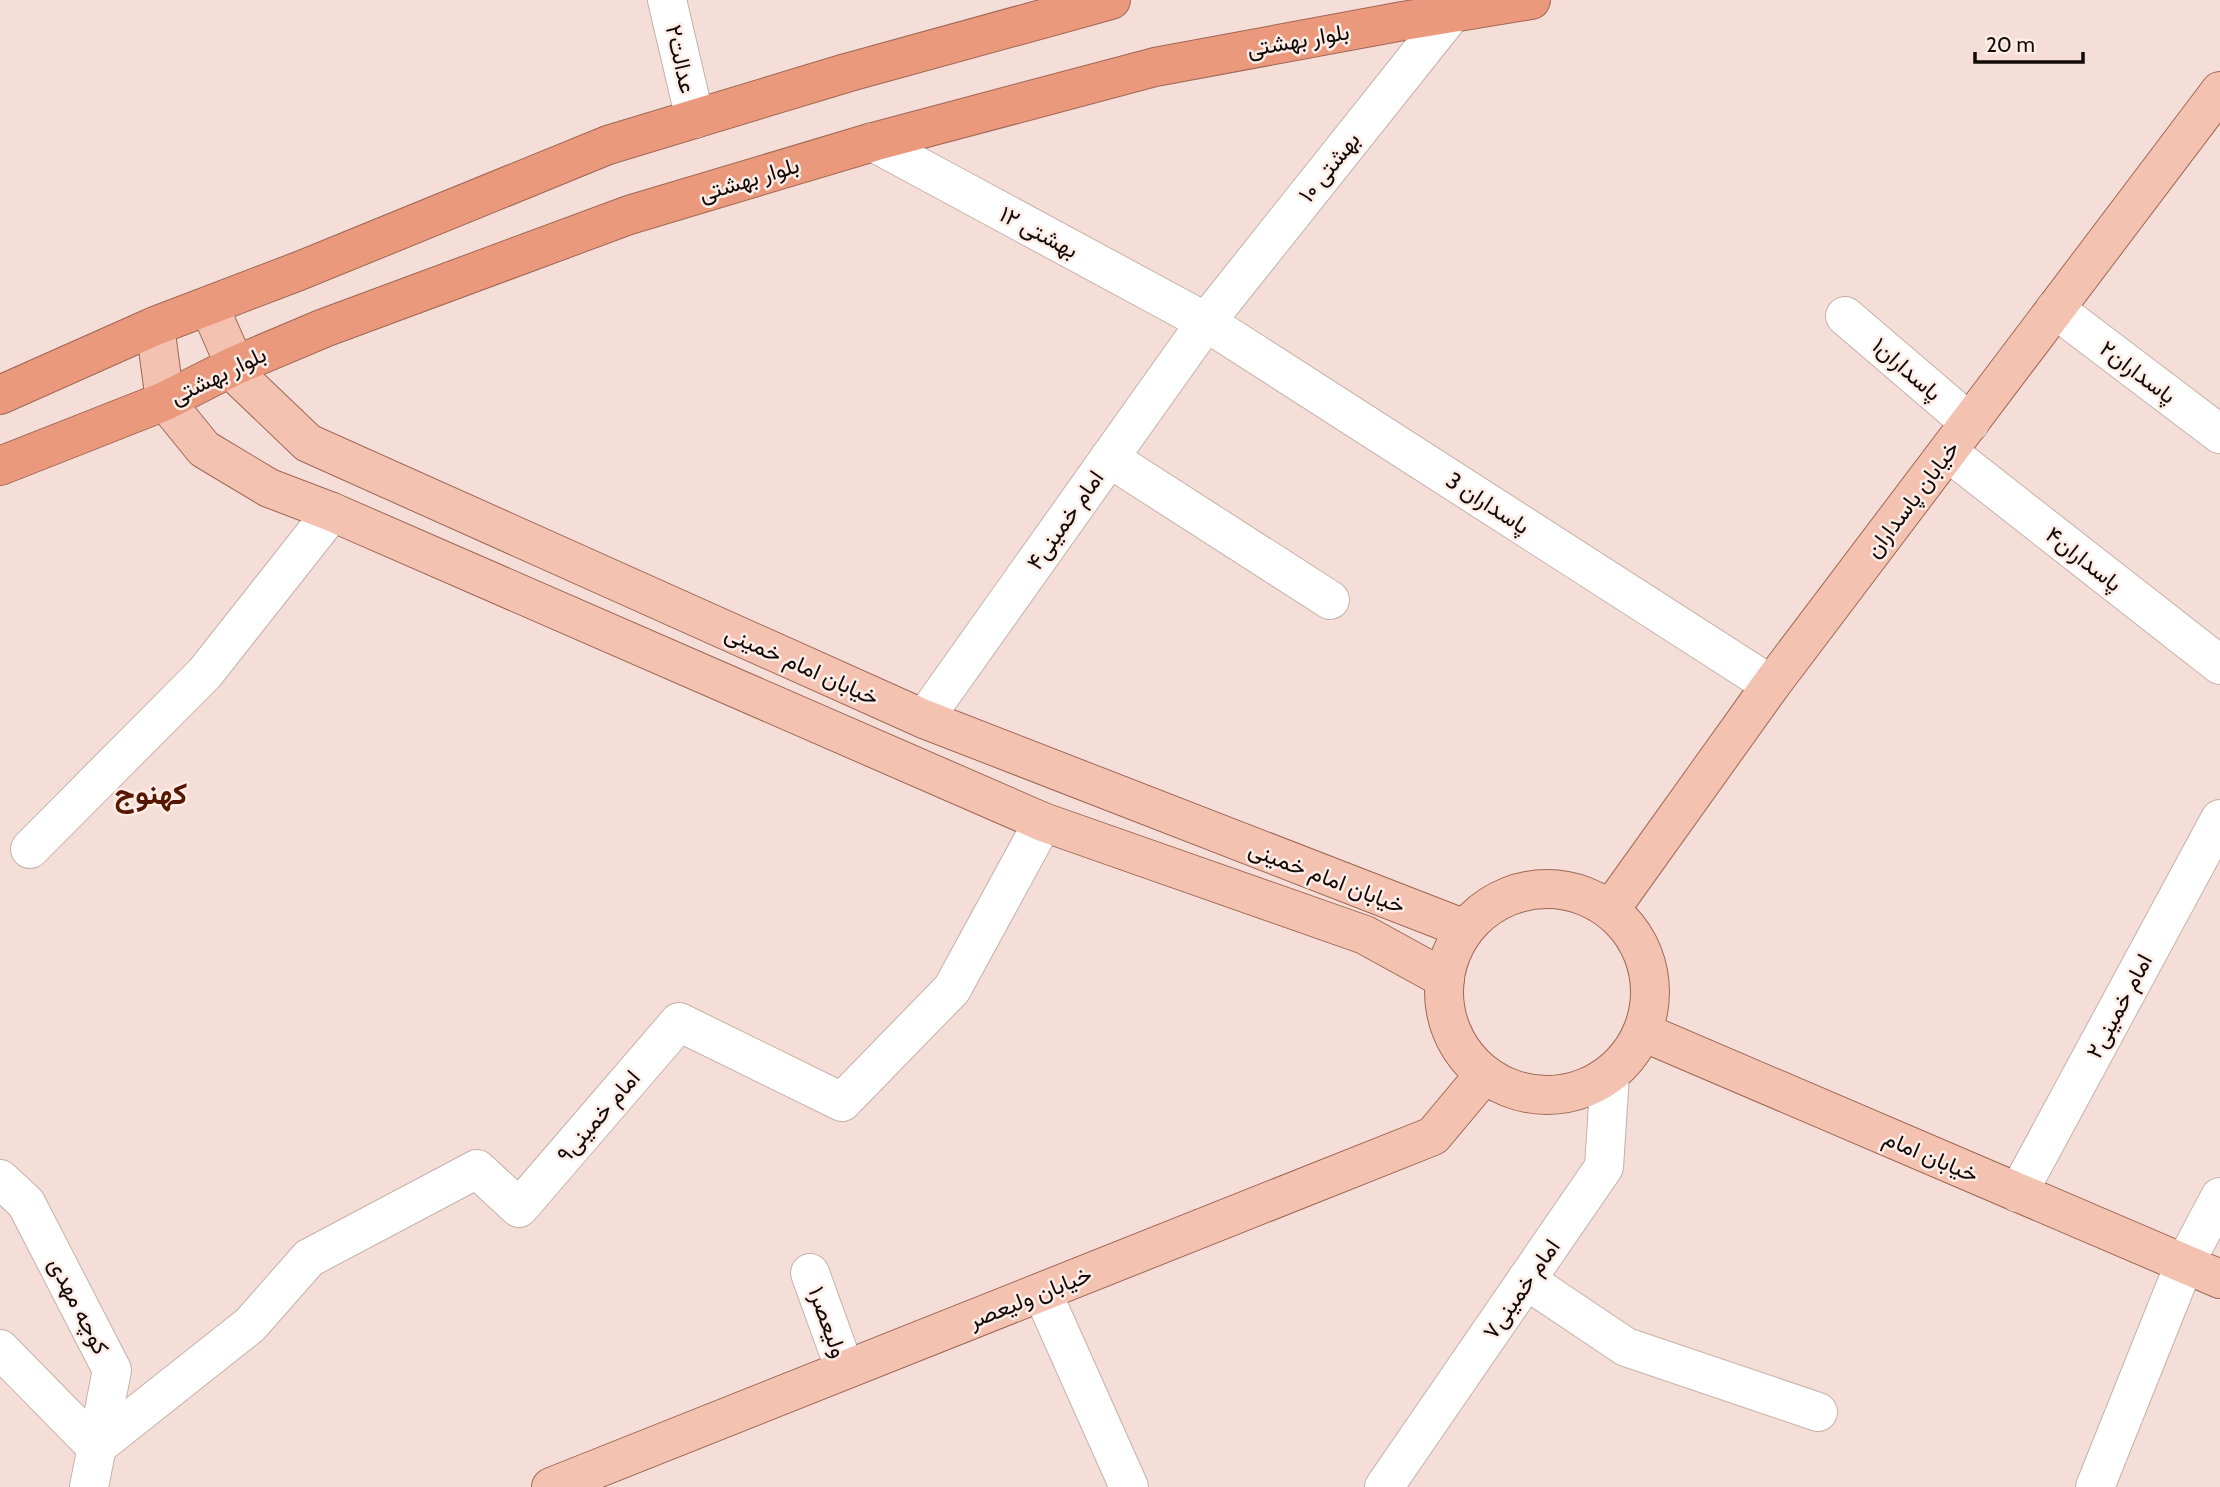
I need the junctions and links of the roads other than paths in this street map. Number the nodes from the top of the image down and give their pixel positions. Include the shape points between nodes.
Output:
1 (667, 0) edge
2 (1111, 0) edge
3 (1531, 0) edge
4 (1452, 13) junction
5 (2220, 91) edge
6 (695, 119) junction
7 (873, 142) junction
8 (209, 306) junction
9 (2055, 309) junction
10 (1845, 316) dead end
11 (1206, 322) junction
12 (155, 326) junction
13 (234, 366) junction
14 (0, 395) edge
15 (164, 401) junction
16 (2220, 434) edge
17 (1959, 437) junction
18 (1109, 458) junction
19 (0, 466) edge
20 (332, 512) junction
21 (1330, 600) dead end
22 (2220, 665) edge
23 (1771, 685) junction
24 (924, 719) junction
25 (2220, 819) edge
26 (1042, 822) junction
27 (30, 849) dead end
28 (1610, 910) junction
29 (1465, 929) junction
30 (1445, 979) junction
31 (1643, 1032) junction
32 (1610, 1074) junction
33 (1484, 1075) junction
34 (0, 1179) edge
35 (2018, 1193) junction
36 (2220, 1197) edge
37 (2184, 1265) junction
38 (810, 1273) dead end
39 (2220, 1279) edge
40 (1526, 1280) junction
41 (1042, 1292) junction
42 (0, 1349) edge
43 (845, 1370) junction
44 (1818, 1412) dead end
45 (96, 1447) junction
46 (89, 1487) edge
47 (551, 1487) edge
48 (1129, 1487) edge
49 (1384, 1487) edge
50 (2095, 1487) edge

1 - 6 street, عدالت۲
2 - 6 highway
3 - 4 highway, بلوار بهشتی
4 - 7 highway, بلوار بهشتی via 1155,67
4 - 11 street, بهشتی ۱۰
5 - 9 main road, خیابان پاسداران
6 - 8 highway via 608,145
7 - 11 street, بهشتی ۱۲
7 - 13 highway, بلوار بهشتی via 629,215
8 - 12 highway
8 - 13 main road, خیابان امام خمینی
9 - 16 street, پاسداران۲
9 - 17 main road, خیابان پاسداران
10 - 17 street, پاسداران۱
11 - 18 street, امام خمینی۴
11 - 23 street, پاسداران 3
12 - 14 highway
12 - 15 main road
13 - 15 highway, بلوار بهشتی
13 - 24 main road, خیابان امام خمینی via 241,379 308,443
15 - 19 highway, بلوار بهشتی
15 - 20 main road, خیابان امام خمینی via 204,449 269,488
17 - 22 street, پاسداران۴
17 - 23 main road, خیابان پاسداران
18 - 21 street
18 - 24 street, امام خمینی۴
20 - 26 main road, خیابان امام خمینی
20 - 27 street via 205,673
23 - 28 main road, خیابان پاسداران
24 - 29 main road, خیابان امام خمینی
25 - 35 street, امام خمینی۲
26 - 30 main road, خیابان امام خمینی via 1365,935
26 - 45 street, امام خمینی۹ via 952,989 842,1102 679,1022 519,1208 477,1169 309,1258 250,1325
28 - 29 main road via 1587,896 1560,889 1533,890 1507,896
28 - 31 main road via 1629,929 1650,978 1650,1006
29 - 30 main road via 1451,952
30 - 33 main road via 1445,1006 1452,1032
31 - 32 main road via 1630,1055
31 - 35 main road, خیابان امام
32 - 33 main road via 1587,1088 1561,1095 1534,1095
32 - 40 street, امام خمینی۷ via 1604,1167
33 - 41 main road, خیابان ولیعصر via 1433,1136
34 - 45 street, کوچه مهدی via 26,1203 112,1370
35 - 37 main road, خیابان امام
36 - 37 street
37 - 39 main road, خیابان امام
37 - 50 street
38 - 43 street, ولیعصر۱
40 - 44 street via 1626,1347
40 - 49 street, امام خمینی۷
41 - 43 main road, خیابان ولیعصر
41 - 48 street
42 - 45 street
43 - 47 main road, خیابان ولیعصر
45 - 46 street, کوچه مهدی

